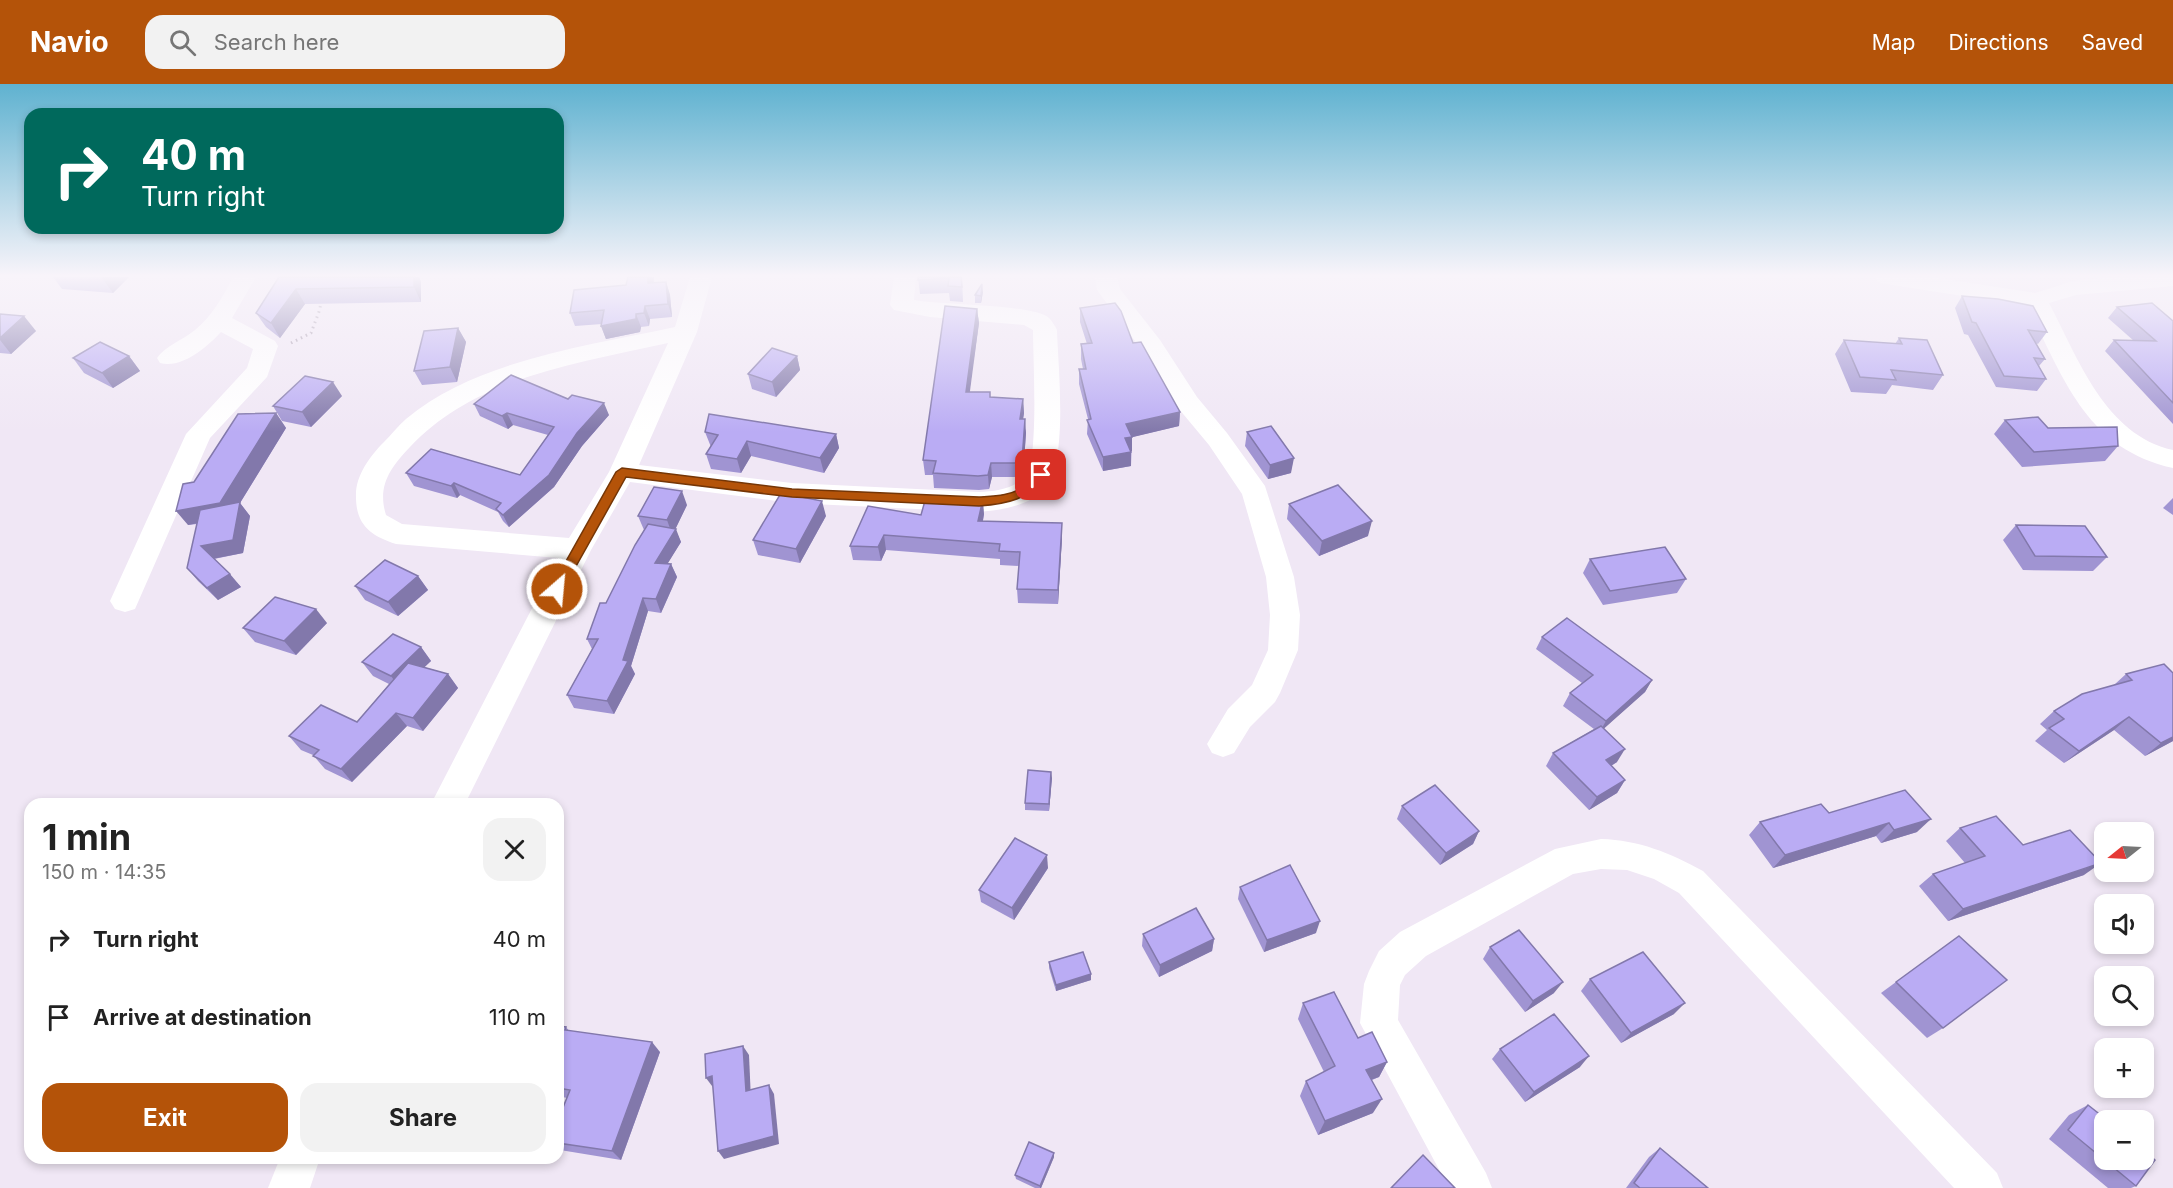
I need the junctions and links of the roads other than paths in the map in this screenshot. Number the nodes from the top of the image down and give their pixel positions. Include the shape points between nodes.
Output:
1 (211, 329) edge
2 (233, 329) edge
3 (687, 329) edge
4 (1044, 329) edge
5 (1138, 329) edge
6 (2051, 329) edge
7 (686, 332) junction
8 (169, 358) dead end
9 (2173, 459) edge
10 (622, 472) junction
11 (577, 549) junction
12 (125, 601) dead end
13 (1223, 744) dead end
14 (451, 798) edge
15 (298, 1164) edge
16 (289, 1188) edge
17 (1471, 1188) edge
18 (1982, 1188) edge

1 - 8 street via 196,343
2 - 12 street via 266,346 258,371 199,434
3 - 7 street
4 - 10 street via 1045,446 1041,475 1025,491 1000,500 792,493
5 - 13 street via 1255,493 1280,577 1285,615 1283,650 1264,693 1239,718
6 - 9 street via 2106,423 2129,442
7 - 10 street
7 - 11 street via 523,370 482,386 443,406 400,439 369,484 368,504 374,521 396,534
10 - 11 street
11 - 14 street
15 - 16 street
17 - 18 street via 1379,1023 1382,984 1392,963 1413,944 1567,860 1601,854 1627,855 1664,867 1691,882

